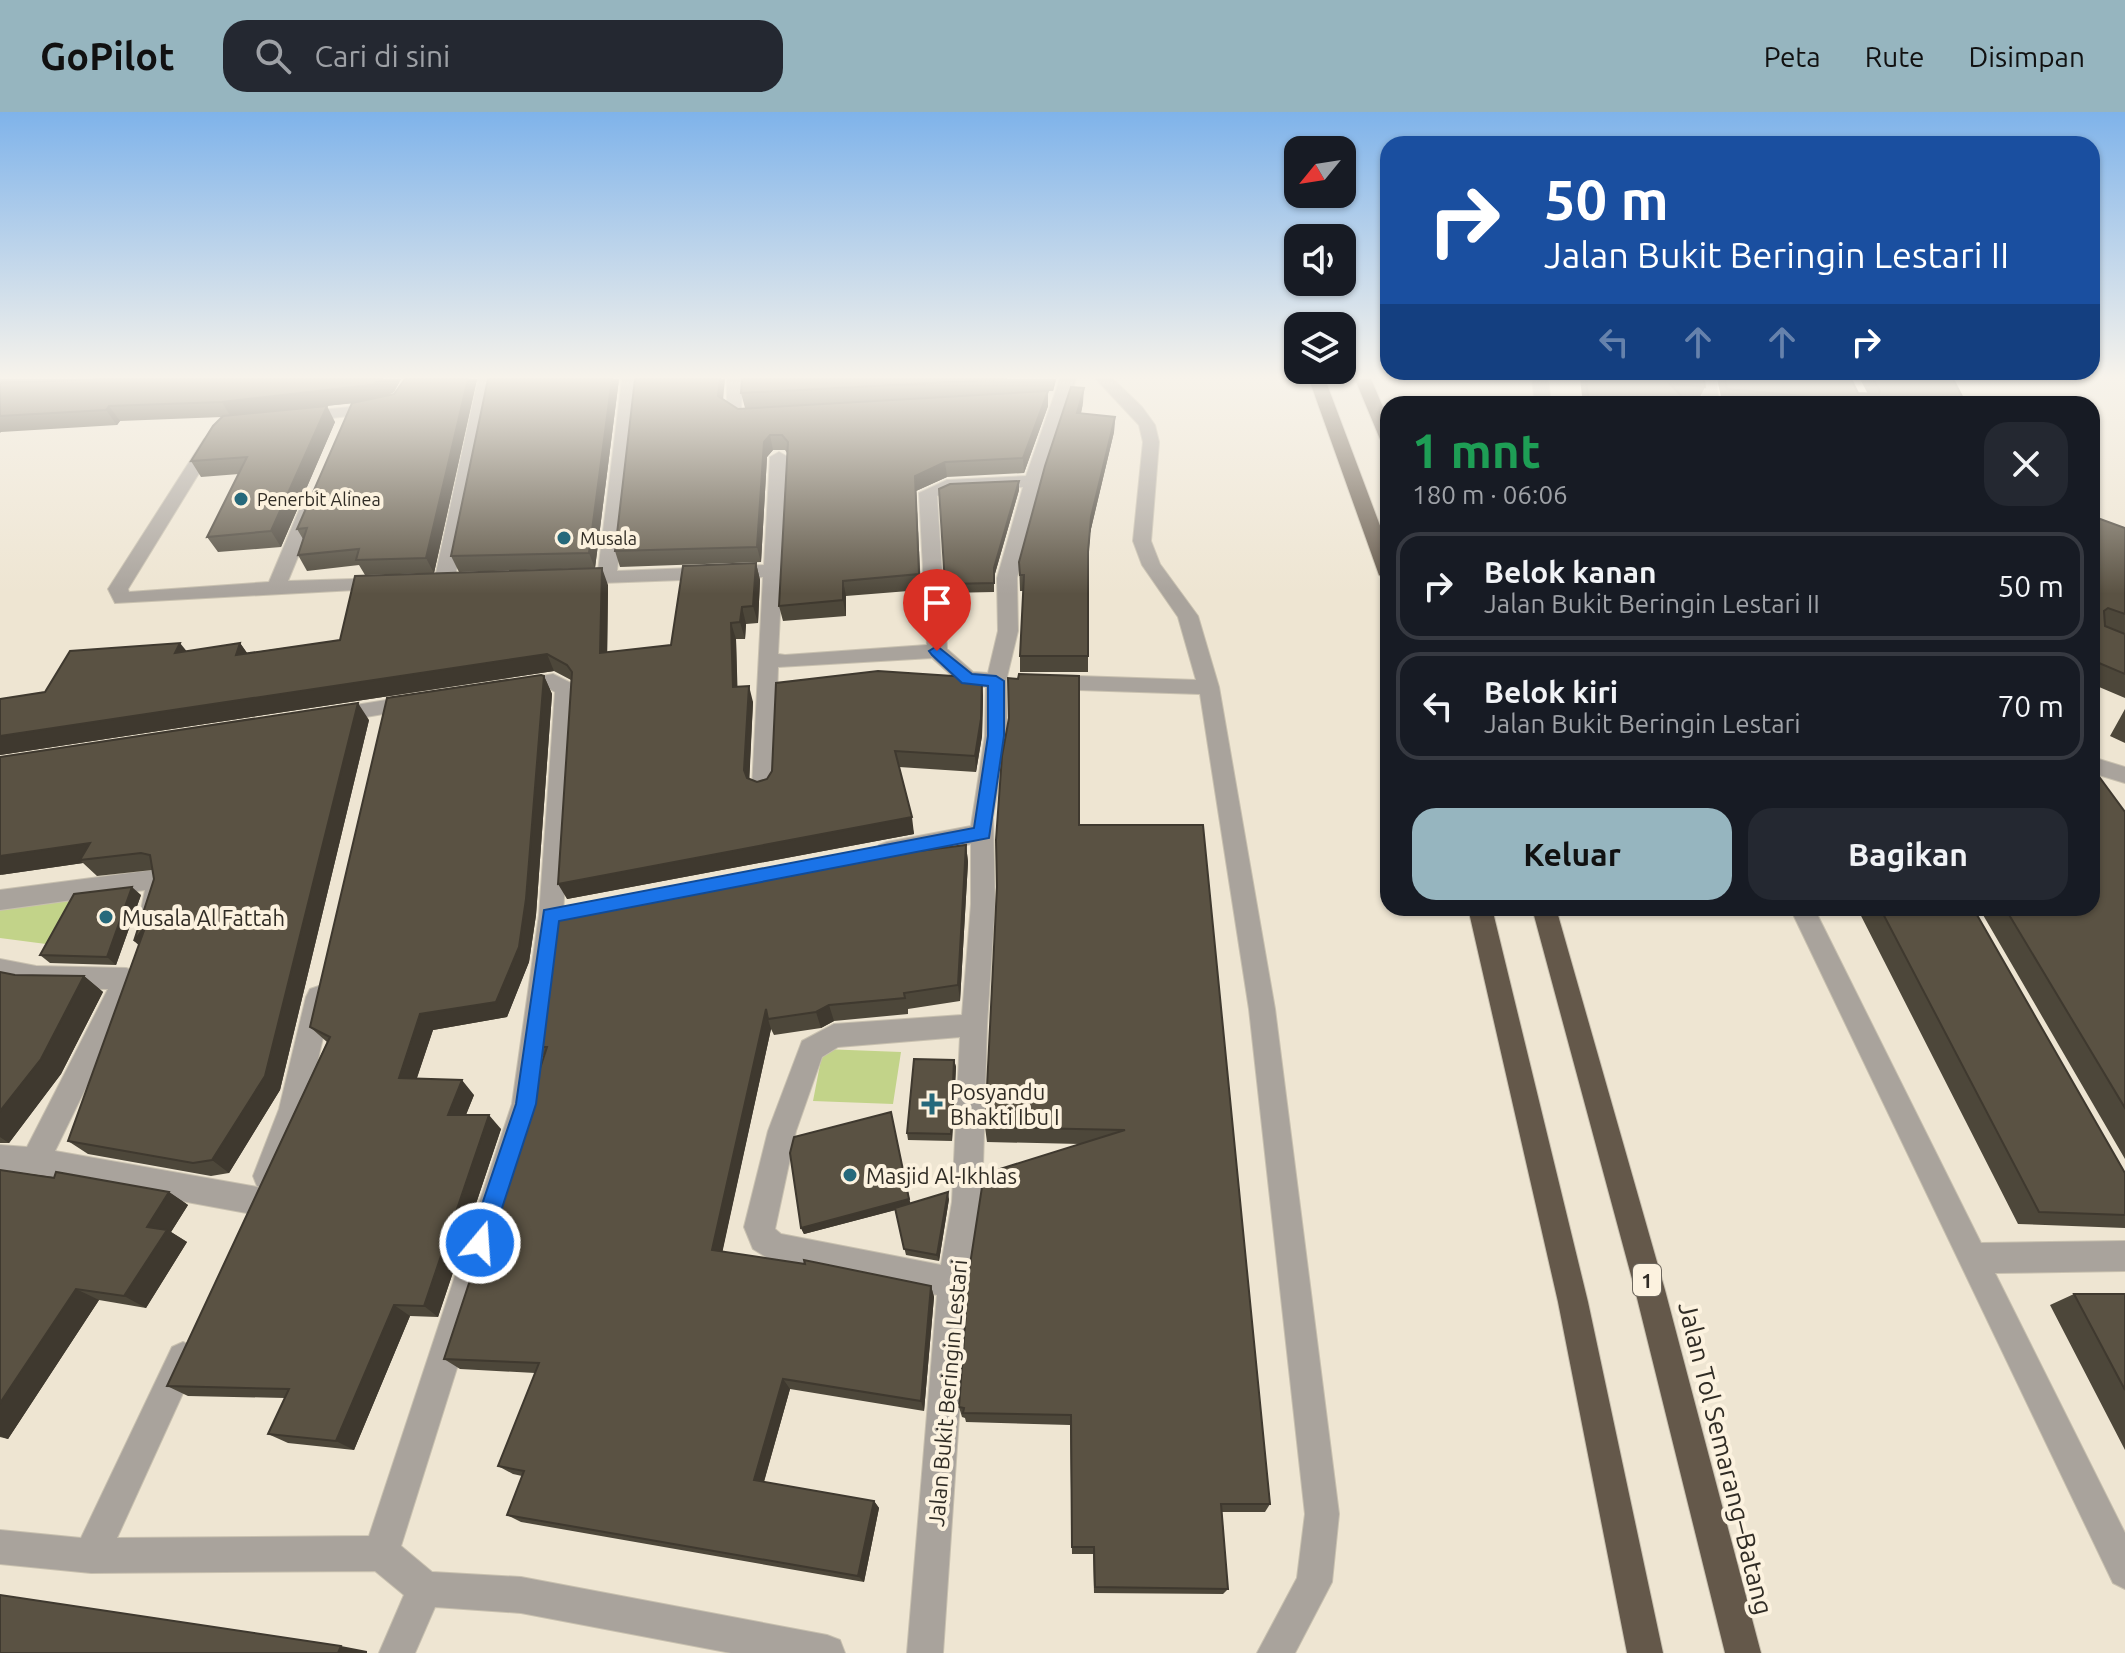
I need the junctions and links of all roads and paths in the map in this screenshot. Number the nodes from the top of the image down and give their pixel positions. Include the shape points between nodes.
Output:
1 (204, 451) edge
2 (471, 451) edge
3 (622, 451) edge
4 (1042, 451) edge
5 (1150, 451) edge
6 (1345, 451) edge
7 (779, 457) dead end
8 (1033, 481) junction
9 (319, 485) edge
10 (1380, 551) edge
11 (772, 571) junction
12 (607, 577) junction
13 (548, 579) edge
14 (444, 582) edge
15 (398, 583) edge
16 (276, 587) junction
17 (937, 651) junction
18 (768, 658) junction
19 (1012, 682) junction
20 (1209, 687) junction
21 (492, 690) edge
22 (432, 700) edge
23 (386, 707) junction
24 (310, 719) edge
25 (379, 735) edge
26 (2100, 767) edge
27 (2125, 775) edge
28 (763, 787) edge
29 (983, 833) junction
30 (859, 857) edge
31 (0, 900) edge
32 (582, 909) edge
33 (551, 915) junction
34 (1482, 916) edge
35 (1546, 916) edge
36 (1806, 916) edge
37 (0, 970) edge
38 (325, 970) edge
39 (126, 979) junction
40 (974, 1025) junction
41 (0, 1158) edge
42 (35, 1161) junction
43 (257, 1201) junction
44 (244, 1229) edge
45 (2125, 1256) edge
46 (1973, 1258) junction
47 (953, 1283) junction
48 (197, 1329) edge
49 (0, 1547) edge
50 (381, 1553) junction
51 (91, 1556) junction
52 (2125, 1571) edge
53 (425, 1589) junction
54 (397, 1653) edge
55 (827, 1653) edge
56 (925, 1653) edge
57 (1275, 1653) edge
58 (1645, 1653) edge
59 (1743, 1653) edge

1 - 16 street via 118,589 122,599
2 - 14 street
3 - 12 street
4 - 8 street, Jalan Bukit Beringin Lestari
5 - 20 street via 1142,541 1151,565 1188,616
6 - 10 highway
7 - 11 street
8 - 17 street via 947,485 928,493
8 - 19 street, Jalan Bukit Beringin Lestari via 1007,578
9 - 16 street
11 - 12 street
11 - 18 street
12 - 13 street
15 - 16 street
17 - 18 street via 785,662
17 - 19 street via 968,679
18 - 28 street
19 - 20 street
19 - 29 street, Jalan Bukit Beringin Lestari via 996,736
20 - 57 street via 1268,1053 1322,1514 1314,1582
21 - 33 street via 553,681 566,689
22 - 23 street
23 - 24 street
23 - 25 street
26 - 27 street
29 - 30 street
29 - 40 street, Jalan Bukit Beringin Lestari
31 - 39 street via 153,879 158,883 155,905
32 - 33 street
33 - 50 street via 526,1104
34 - 58 highway via 1573,1302
35 - 59 highway, Jalan Tol Semarang–Batang / 1
36 - 46 street
37 - 39 street via 36,977
38 - 43 street via 293,1109
39 - 42 street
40 - 47 street, Jalan Bukit Beringin Lestari via 967,1202
40 - 47 street via 834,1036 811,1049 782,1131 759,1227 774,1247
41 - 42 street
42 - 43 street
43 - 44 street
45 - 46 street
46 - 52 street
47 - 56 street, Jalan Bukit Beringin Lestari
48 - 51 street
49 - 51 street
50 - 51 street
50 - 53 street
53 - 54 street
53 - 55 street via 521,1595

